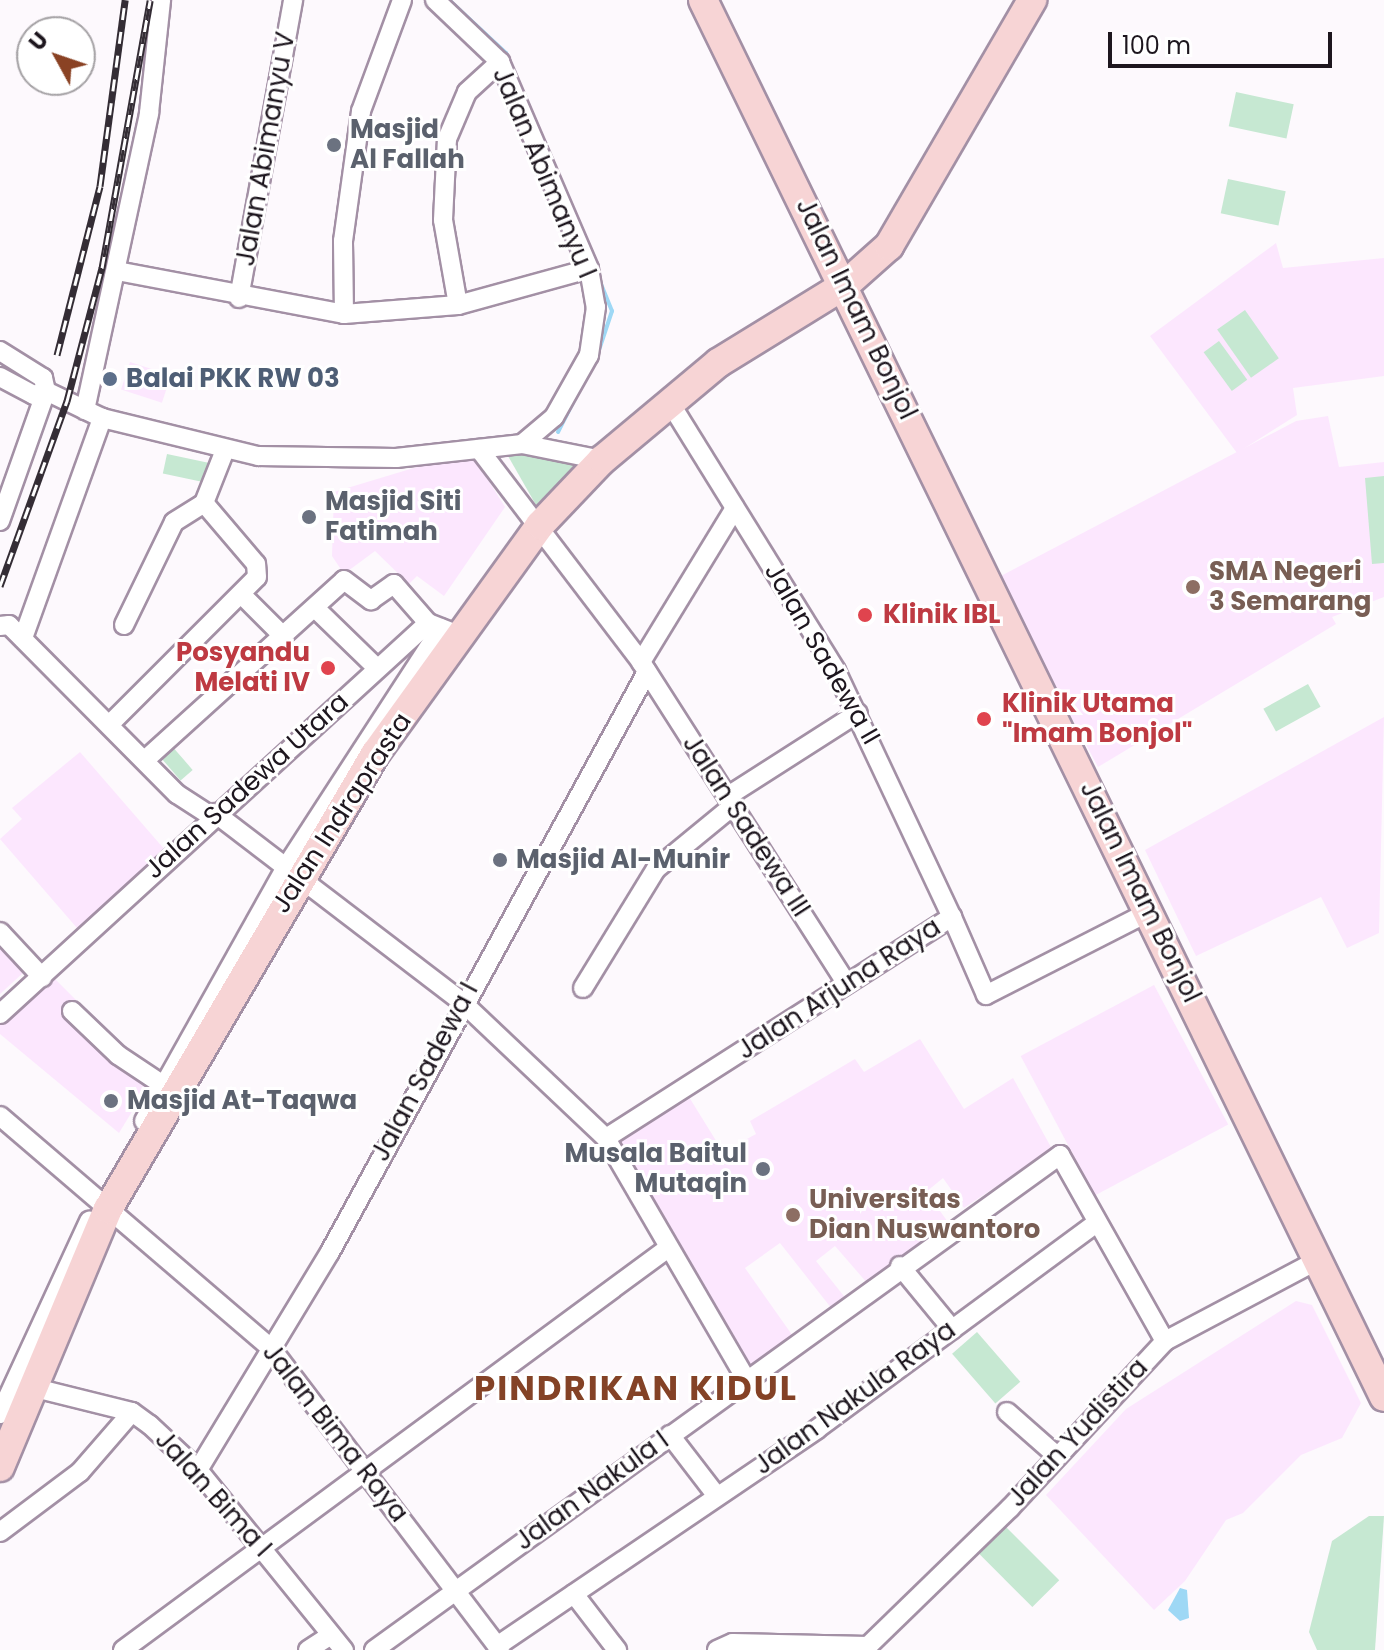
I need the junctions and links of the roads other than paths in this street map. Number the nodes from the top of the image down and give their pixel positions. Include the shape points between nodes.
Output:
1 (161, 0) edge
2 (293, 0) edge
3 (402, 0) edge
4 (435, 0) edge
5 (703, 0) edge
6 (1032, 0) edge
7 (500, 62) junction
8 (589, 269) junction
9 (117, 271) junction
10 (845, 285) junction
11 (239, 298) junction
12 (458, 305) junction
13 (344, 314) junction
14 (0, 351) edge
15 (0, 377) edge
16 (46, 391) junction
17 (670, 403) junction
18 (93, 414) junction
19 (522, 444) junction
20 (479, 449) junction
21 (225, 450) junction
22 (602, 460) junction
23 (204, 503) junction
24 (735, 508) junction
25 (0, 521) edge
26 (540, 525) junction
27 (241, 594) junction
28 (315, 608) junction
29 (2, 625) edge
30 (124, 625) dead end
31 (444, 629) junction
32 (283, 636) junction
33 (23, 638) junction
34 (644, 667) junction
35 (377, 668) junction
36 (858, 713) junction
37 (111, 723) junction
38 (145, 760) junction
39 (731, 800) junction
40 (213, 814) junction
41 (290, 875) junction
42 (1149, 912) junction
43 (952, 917) junction
44 (0, 932) edge
45 (42, 977) junction
46 (845, 981) junction
47 (583, 988) dead end
48 (461, 1001) junction
49 (72, 1011) dead end
50 (0, 1014) edge
51 (174, 1092) junction
52 (0, 1116) edge
53 (606, 1138) junction
54 (103, 1205) junction
55 (1096, 1223) junction
56 (668, 1248) junction
57 (1318, 1260) junction
58 (900, 1266) junction
59 (952, 1329) junction
60 (1165, 1341) junction
61 (271, 1348) junction
62 (746, 1379) junction
63 (13, 1384) edge
64 (1382, 1391) edge
65 (132, 1412) junction
66 (1007, 1412) dead end
67 (0, 1414) edge
68 (670, 1435) junction
69 (1057, 1456) junction
70 (0, 1467) edge
71 (198, 1470) junction
72 (368, 1471) junction
73 (717, 1496) junction
74 (0, 1532) edge
75 (260, 1545) junction
76 (456, 1589) junction
77 (574, 1594) junction
78 (331, 1635) junction
79 (499, 1648) edge
80 (869, 1648) edge
81 (123, 1650) edge
82 (308, 1650) edge
83 (344, 1650) edge
84 (374, 1650) edge
85 (617, 1650) edge
86 (717, 1650) edge

1 - 9 street via 149,113
2 - 11 street, Jalan Abimanyu V
3 - 13 street via 361,111 343,241
4 - 7 street, Jalan Abimanyu I
5 - 10 main road, Jalan Imam Bonjol
6 - 10 main road, Jalan Indraprasta via 889,246
7 - 8 street, Jalan Abimanyu I
7 - 12 street via 467,92 447,139 443,220
8 - 12 street
8 - 19 street, Jalan Abimanyu I via 596,307 589,355 554,417
9 - 11 street
9 - 18 street
10 - 17 main road, Jalan Indraprasta via 738,349
10 - 42 main road, Jalan Imam Bonjol
11 - 13 street
12 - 13 street
14 - 16 street via 43,378
15 - 16 street via 34,395
16 - 18 street
16 - 25 street
17 - 22 main road, Jalan Indraprasta
17 - 24 street, Jalan Sadewa II
18 - 21 street
18 - 33 street
19 - 20 street
19 - 22 street
20 - 21 street via 359,459
20 - 26 street, Jalan Sadewa III
21 - 23 street
22 - 26 main road, Jalan Indraprasta
23 - 27 street via 256,564 257,577
23 - 30 street via 174,522
24 - 34 street, Jalan Sadewa I
24 - 36 street, Jalan Sadewa II
26 - 31 main road, Jalan Indraprasta
26 - 34 street, Jalan Sadewa III
27 - 32 street
27 - 37 street
28 - 31 street via 344,580 371,600 394,584
28 - 32 street
28 - 35 street
29 - 33 street
31 - 35 street, Jalan Sadewa Utara
31 - 41 main road, Jalan Indraprasta
32 - 38 street
33 - 37 street
34 - 39 street, Jalan Sadewa III
34 - 48 street, Jalan Sadewa I
35 - 40 street, Jalan Sadewa Utara
36 - 39 street
36 - 43 street, Jalan Sadewa II
37 - 38 street
38 - 40 street
39 - 46 street, Jalan Sadewa III
39 - 47 street via 656,869
40 - 41 street
40 - 45 street, Jalan Sadewa Utara
41 - 48 street
41 - 51 main road, Jalan Indraprasta
41 - 54 street
42 - 43 street, Jalan Arjuna Raya via 986,995
42 - 57 main road, Jalan Imam Bonjol
43 - 46 street, Jalan Arjuna Raya
44 - 45 street
45 - 50 street, Jalan Sadewa Utara
46 - 53 street, Jalan Arjuna Raya
48 - 53 street
48 - 61 street, Jalan Sadewa I
49 - 51 street via 118,1055
51 - 54 main road, Jalan Indraprasta
52 - 54 street, Jalan Bima Raya
53 - 56 street
54 - 61 street, Jalan Bima Raya
54 - 63 main road, Jalan Indraprasta
55 - 58 street, Jalan Nakula I via 1060,1155
55 - 59 street, Jalan Nakula Raya
55 - 60 street
56 - 62 street
56 - 72 street
57 - 60 street, Jalan Yudistira
57 - 64 main road, Jalan Imam Bonjol
58 - 59 street
58 - 62 street, Jalan Nakula I
59 - 73 street, Jalan Nakula Raya
60 - 69 street, Jalan Yudistira
61 - 71 street, Jalan Sadewa I
61 - 72 street, Jalan Bima Raya
62 - 68 street, Jalan Nakula I
63 - 65 street, Jalan Bima I
63 - 67 street
63 - 70 main road, Jalan Indraprasta
65 - 71 street, Jalan Bima I
65 - 74 street via 80,1472
66 - 69 street
68 - 73 street
68 - 76 street, Jalan Nakula I
69 - 80 street, Jalan Yudistira
71 - 75 street, Jalan Bima I
72 - 75 street
72 - 76 street, Jalan Bima Raya
73 - 77 street, Jalan Nakula Raya
75 - 78 street, Jalan Bima I
75 - 81 street
76 - 79 street, Jalan Bima Raya
76 - 84 street, Jalan Nakula I
77 - 79 street, Jalan Nakula Raya
77 - 85 street
78 - 82 street
78 - 83 street, Jalan Bima I
80 - 86 street, Jalan Yudistira via 753,1645

